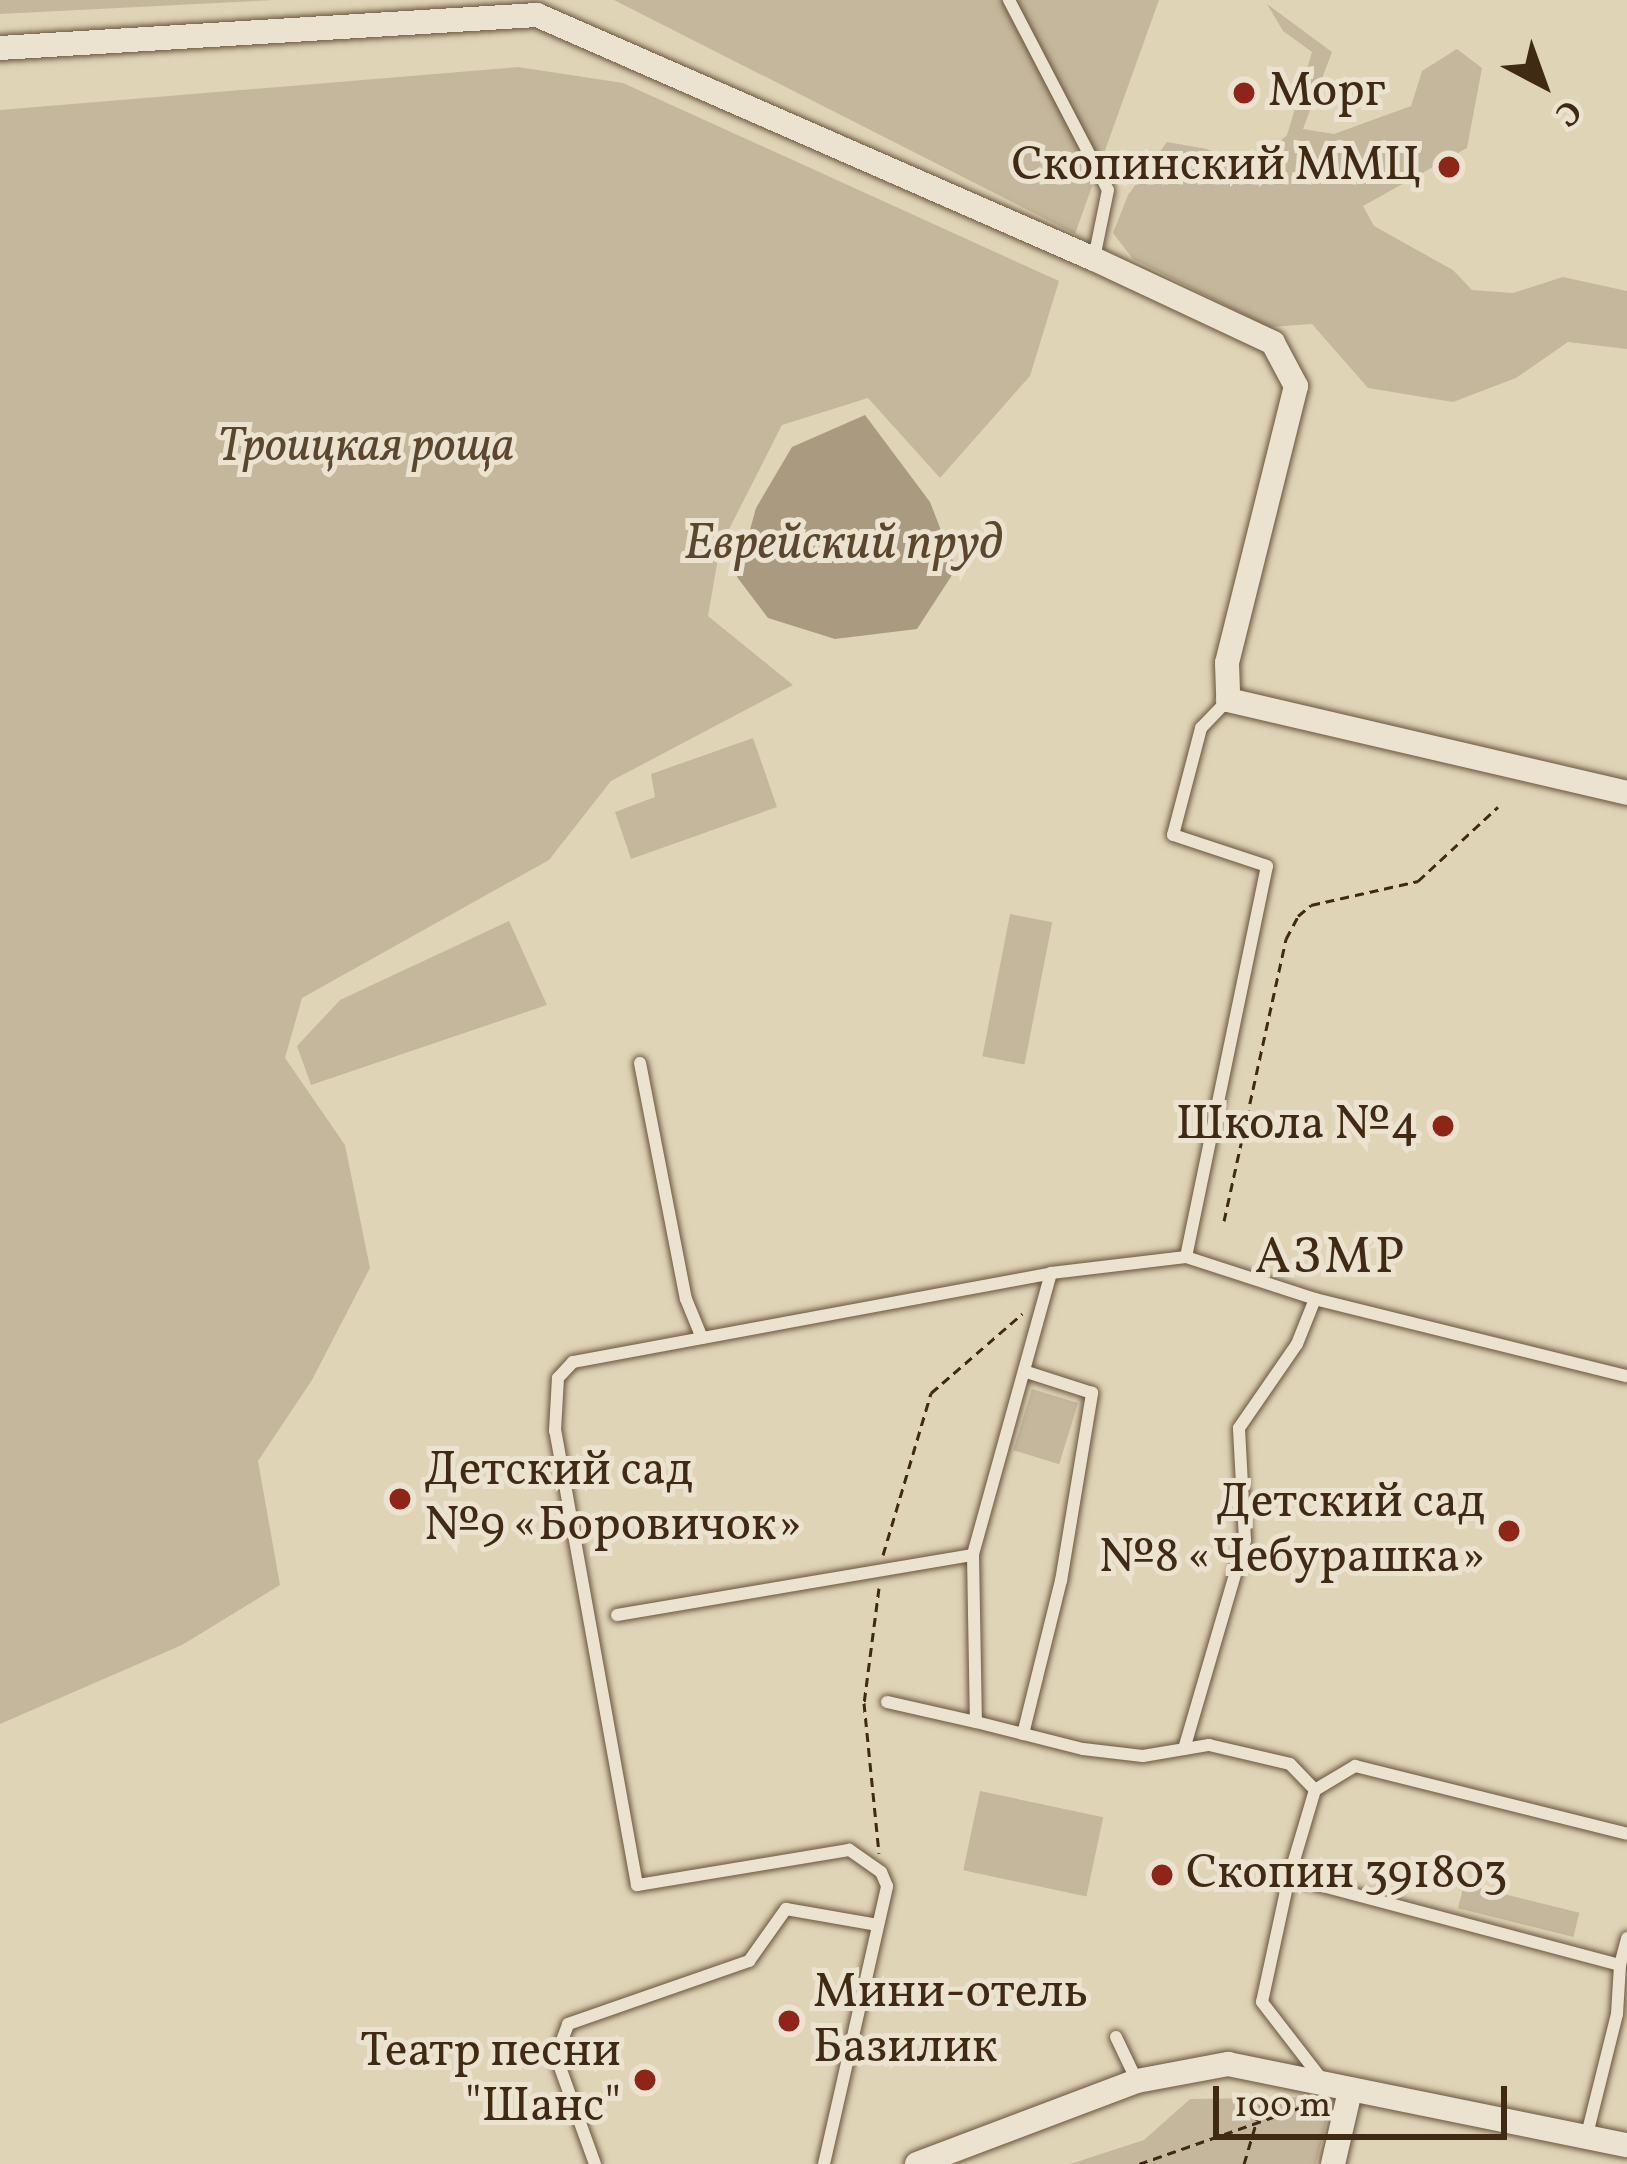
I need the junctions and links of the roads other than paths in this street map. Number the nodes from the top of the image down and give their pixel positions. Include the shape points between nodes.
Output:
1 (1010, 0) edge
2 (0, 48) edge
3 (1094, 259) junction
4 (1228, 700) junction
5 (1627, 794) edge
6 (640, 1064) dead end
7 (1186, 1257) junction
8 (1051, 1273) junction
9 (1315, 1299) junction
10 (702, 1338) junction
11 (1024, 1371) junction
12 (1627, 1376) edge
13 (973, 1555) junction
14 (616, 1615) dead end
15 (887, 1702) dead end
16 (976, 1722) junction
17 (1023, 1734) junction
18 (1184, 1749) junction
19 (1315, 1790) junction
20 (1627, 1834) edge
21 (1289, 1877) junction
22 (878, 1925) junction
23 (1627, 1938) edge
24 (1620, 1964) junction
25 (1116, 2037) dead end
26 (1137, 2081) junction
27 (1341, 2089) junction
28 (1586, 2140) junction
29 (1626, 2145) edge
30 (595, 2164) edge
31 (824, 2164) edge
32 (917, 2164) edge
33 (1333, 2164) edge
34 (1622, 2164) edge

1 - 3 lane via 1108,190
2 - 3 street via 537,15
3 - 4 street via 1273,344 1296,386 1227,663
4 - 5 street
4 - 7 lane via 1201,728 1173,835 1267,866
6 - 10 lane via 686,1299
7 - 8 lane
7 - 9 lane
8 - 10 lane
8 - 11 lane
9 - 12 lane
9 - 18 lane via 1297,1344 1239,1428 1245,1540
10 - 22 lane via 573,1362 558,1378 555,1431 637,1885 849,1850 881,1872 887,1886
11 - 13 lane
11 - 17 lane via 1092,1393
13 - 14 lane
13 - 16 lane
15 - 16 lane
16 - 17 lane
17 - 18 lane via 1143,1756
18 - 19 lane via 1209,1745 1290,1764
19 - 20 lane via 1355,1766
19 - 21 lane
21 - 24 lane
21 - 27 lane via 1262,2002
22 - 30 lane via 786,1909 749,1961 568,2024 556,2056
22 - 31 lane
23 - 24 lane
24 - 28 lane via 1617,2014
25 - 26 lane
26 - 27 street via 1228,2064
26 - 32 street
27 - 28 street
27 - 33 street
28 - 29 street
29 - 34 street

